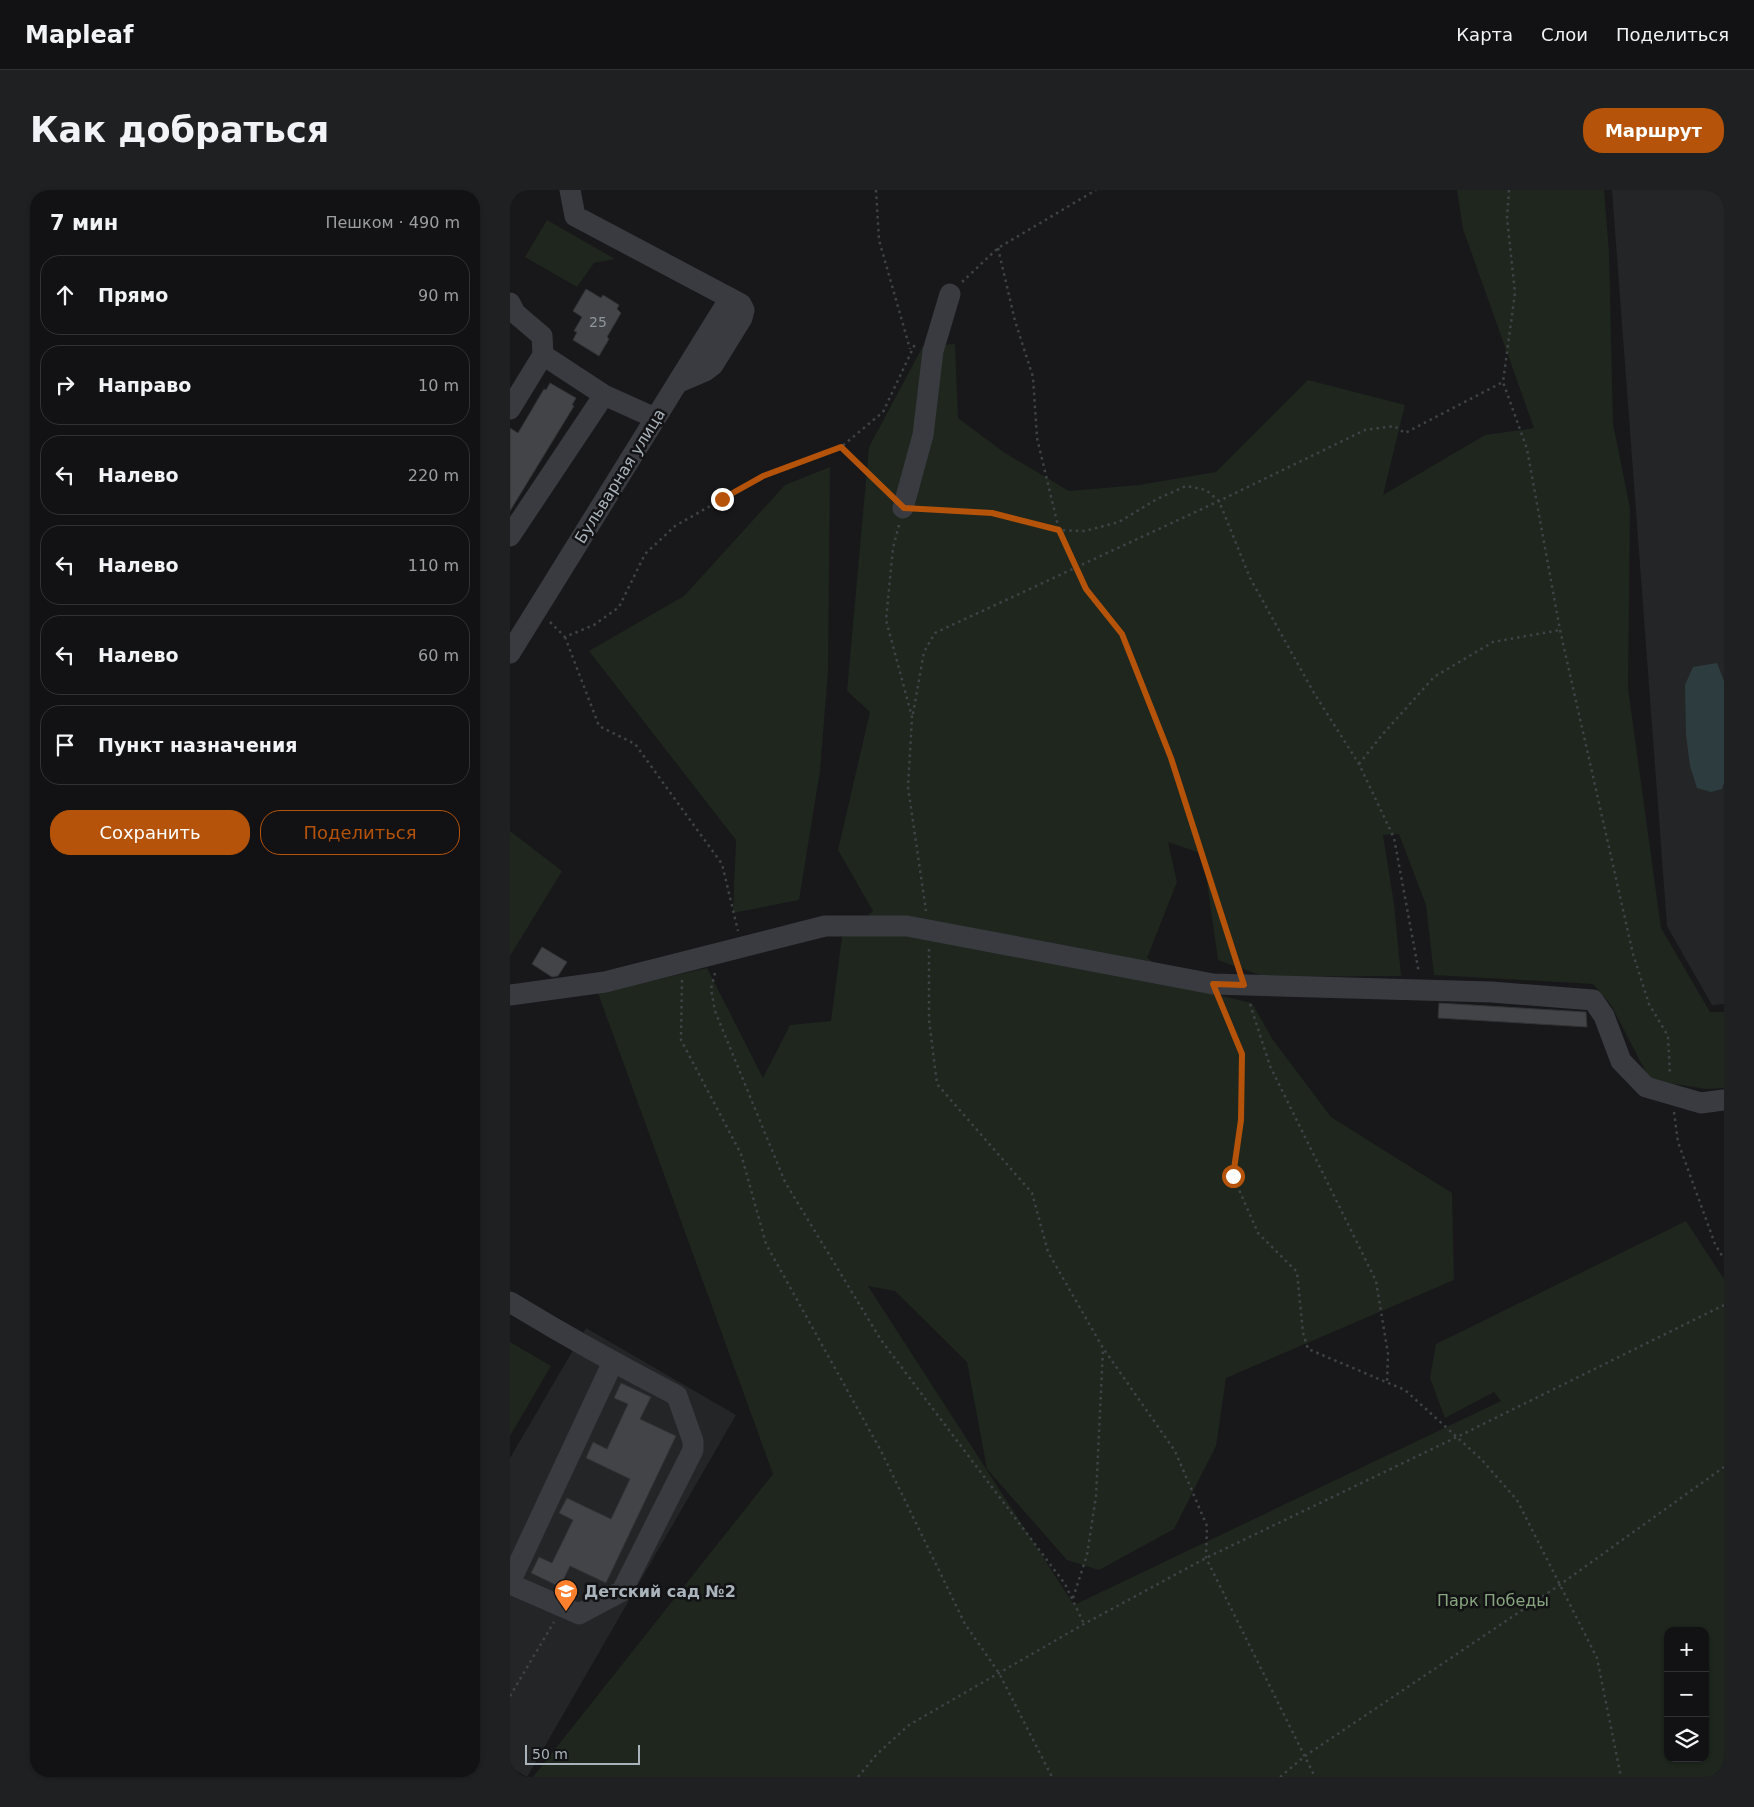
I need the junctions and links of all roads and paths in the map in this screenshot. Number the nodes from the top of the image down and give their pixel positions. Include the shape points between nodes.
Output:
1 (570, 190) edge
2 (876, 190) edge
3 (1096, 190) edge
4 (1509, 190) edge
5 (998, 248) junction
6 (950, 294) joint
7 (510, 303) edge
8 (916, 341) dead end
9 (910, 349) junction
10 (543, 356) junction
11 (1503, 382) junction
12 (604, 395) junction
13 (510, 409) edge
14 (655, 418) junction
15 (841, 447) junction
16 (1219, 501) junction
17 (904, 508) junction
18 (1059, 530) junction
19 (510, 536) edge
20 (1076, 566) junction
21 (537, 610) junction
22 (1560, 630) junction
23 (565, 637) junction
24 (510, 653) edge
25 (912, 717) junction
26 (1359, 764) junction
27 (928, 930) junction
28 (733, 949) junction
29 (684, 962) junction
30 (1213, 984) junction
31 (1244, 985) junction
32 (1422, 989) junction
33 (510, 995) edge
34 (1671, 1095) junction
35 (1724, 1100) edge
36 (1724, 1259) edge
37 (510, 1302) edge
38 (1724, 1305) edge
39 (1103, 1348) junction
40 (613, 1362) junction
41 (1387, 1383) junction
42 (1457, 1437) junction
43 (1724, 1467) edge
44 (1206, 1558) junction
45 (1561, 1584) junction
46 (1072, 1598) junction
47 (562, 1608) junction
48 (1084, 1624) junction
49 (999, 1673) junction
50 (510, 1696) edge
51 (1305, 1756) junction
52 (858, 1777) edge
53 (1052, 1777) edge
54 (1280, 1777) edge
55 (1315, 1777) edge
56 (1621, 1777) edge

1 - 14 street, Бульварная улица via 574,216 730,298
2 - 9 path via 879,240
3 - 5 path
4 - 11 path via 1507,218 1515,293
5 - 6 path
5 - 18 path via 1015,321 1033,377 1037,438
6 - 17 street via 933,352 923,435
7 - 10 street via 515,313 542,336
8 - 9 path
9 - 15 path via 883,412
10 - 12 street
10 - 13 street
11 - 16 path via 1405,433 1394,426 1365,430
11 - 22 path via 1527,449
12 - 14 street
12 - 19 street
14 - 21 street, Бульварная улица
15 - 17 path
15 - 23 path via 763,476 675,526 645,554 619,607 594,625
16 - 18 path via 1206,490 1186,486 1118,522 1085,531
16 - 20 path
16 - 26 path via 1250,578 1314,693
17 - 18 path via 992,513
17 - 25 path via 892,548 886,620
18 - 20 path
20 - 25 path via 935,633 924,652
20 - 31 path via 1086,589 1122,634 1171,758
21 - 23 path
21 - 24 street, Бульварная улица
22 - 26 path via 1493,642 1434,677
22 - 34 path via 1633,954 1649,1004 1668,1036
23 - 28 path via 599,726 635,744 722,864
25 - 27 path via 908,787
26 - 32 path via 1394,838
27 - 28 street via 907,926 826,926
27 - 30 street
27 - 39 path via 929,1020 937,1084 1032,1192 1048,1252
28 - 29 street
28 - 46 path via 716,969 711,989 715,1011 786,1182 881,1340 1065,1584
29 - 33 street via 606,982
29 - 49 path via 680,993 681,1040 741,1154 766,1244 882,1451 965,1624
30 - 31 street
30 - 41 path via 1242,1054 1241,1120 1233,1176 1258,1232 1297,1272 1303,1333 1308,1349
31 - 32 street
31 - 41 path via 1270,1066 1376,1280 1388,1354
32 - 34 street via 1593,1000 1604,1016 1621,1061 1646,1087
34 - 35 street via 1701,1103
34 - 36 path via 1678,1142 1715,1244
37 - 40 street
38 - 42 path
39 - 44 path via 1175,1451 1207,1526
39 - 46 path via 1096,1496 1087,1555
40 - 47 street via 512,1578 515,1586
40 - 47 street via 677,1396 693,1441 693,1450 622,1591 584,1612 573,1613
41 - 42 path via 1405,1390
42 - 44 path
42 - 45 path via 1516,1500
43 - 45 path
44 - 48 path
44 - 51 path
45 - 51 path
45 - 56 path via 1597,1658
46 - 48 path
47 - 50 path
48 - 49 path
49 - 52 path via 909,1725 877,1754
49 - 53 path
51 - 54 path
51 - 55 path

